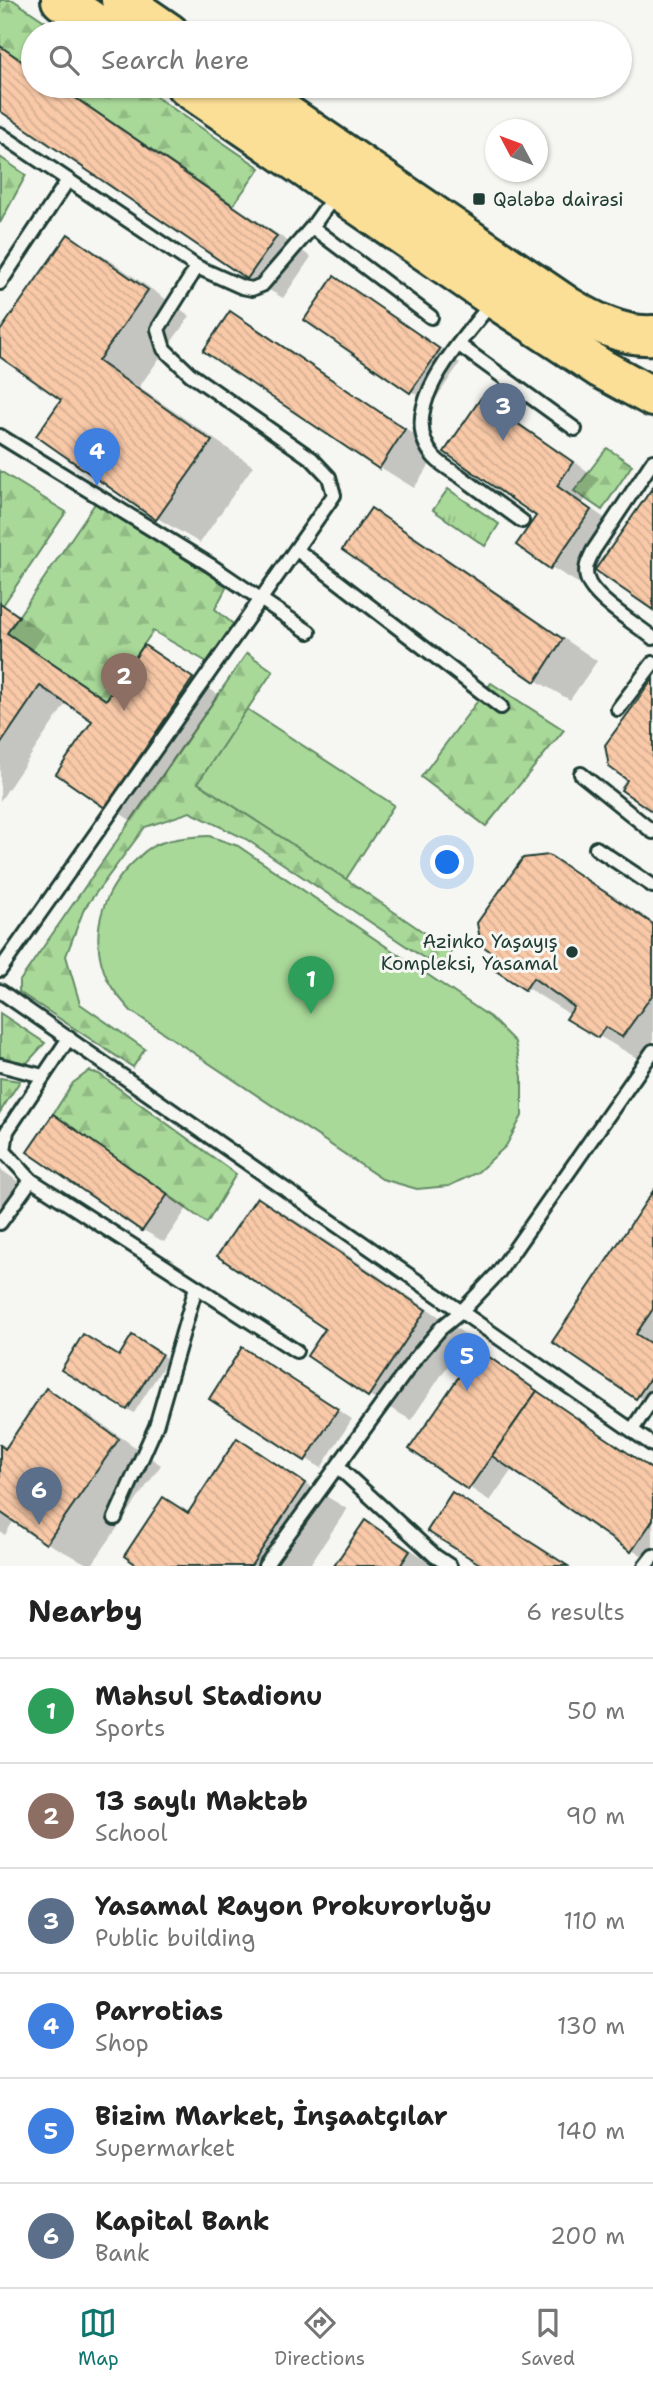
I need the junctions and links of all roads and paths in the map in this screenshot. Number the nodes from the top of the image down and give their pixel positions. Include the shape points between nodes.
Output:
1 (61, 0) edge
2 (121, 0) edge
3 (92, 21) edge
4 (152, 21) edge
5 (204, 98) edge
6 (263, 98) edge
7 (0, 134) edge
8 (68, 180) junction
9 (338, 190) junction
10 (312, 227) junction
11 (197, 267) junction
12 (0, 283) edge
13 (495, 299) junction
14 (431, 317) dead end
15 (653, 335) edge
16 (459, 345) junction
17 (653, 397) edge
18 (575, 429) dead end
19 (0, 436) edge
20 (653, 461) edge
21 (522, 521) dead end
22 (297, 550) junction
23 (263, 599) junction
24 (309, 632) dead end
25 (653, 638) edge
26 (653, 663) edge
27 (501, 708) dead end
28 (618, 709) dead end
29 (581, 774) dead end
30 (653, 832) edge
31 (596, 848) dead end
32 (653, 886) edge
33 (0, 970) edge
34 (0, 991) edge
35 (69, 1038) junction
36 (653, 1051) edge
37 (0, 1066) edge
38 (43, 1076) junction
39 (31, 1180) junction
40 (0, 1223) edge
41 (196, 1287) junction
42 (462, 1311) junction
43 (296, 1351) dead end
44 (653, 1398) edge
45 (632, 1430) junction
46 (653, 1445) edge
47 (338, 1467) junction
48 (115, 1518) dead end
49 (653, 1556) edge
50 (432, 1561) edge
51 (265, 1566) edge
52 (450, 1566) edge
53 (645, 1566) edge

1 - 3 main road
2 - 4 main road
5 - 9 main road
6 - 15 main road via 594,323
7 - 8 lane
8 - 11 lane
8 - 12 lane
9 - 10 lane
9 - 13 main road
10 - 11 lane via 262,285 253,289
10 - 14 lane
11 - 22 lane via 158,329 164,349 190,374 312,459 328,477 334,495
13 - 16 lane
13 - 17 main road
16 - 18 lane
16 - 21 lane via 427,392 423,439 435,458
19 - 23 lane
20 - 25 lane via 586,566 594,592
22 - 23 lane
22 - 27 lane
23 - 24 lane
23 - 33 lane
26 - 28 lane
29 - 30 lane
31 - 32 lane
34 - 35 lane
35 - 38 lane
35 - 42 lane
36 - 42 lane via 512,1254
37 - 38 lane
38 - 39 lane via 7,1131 4,1151
39 - 40 lane
39 - 41 lane
41 - 43 lane
41 - 48 lane via 156,1426
42 - 45 lane
42 - 47 lane via 415,1359
44 - 45 lane
45 - 46 lane
47 - 50 lane
47 - 51 lane
49 - 53 lane
50 - 52 lane

